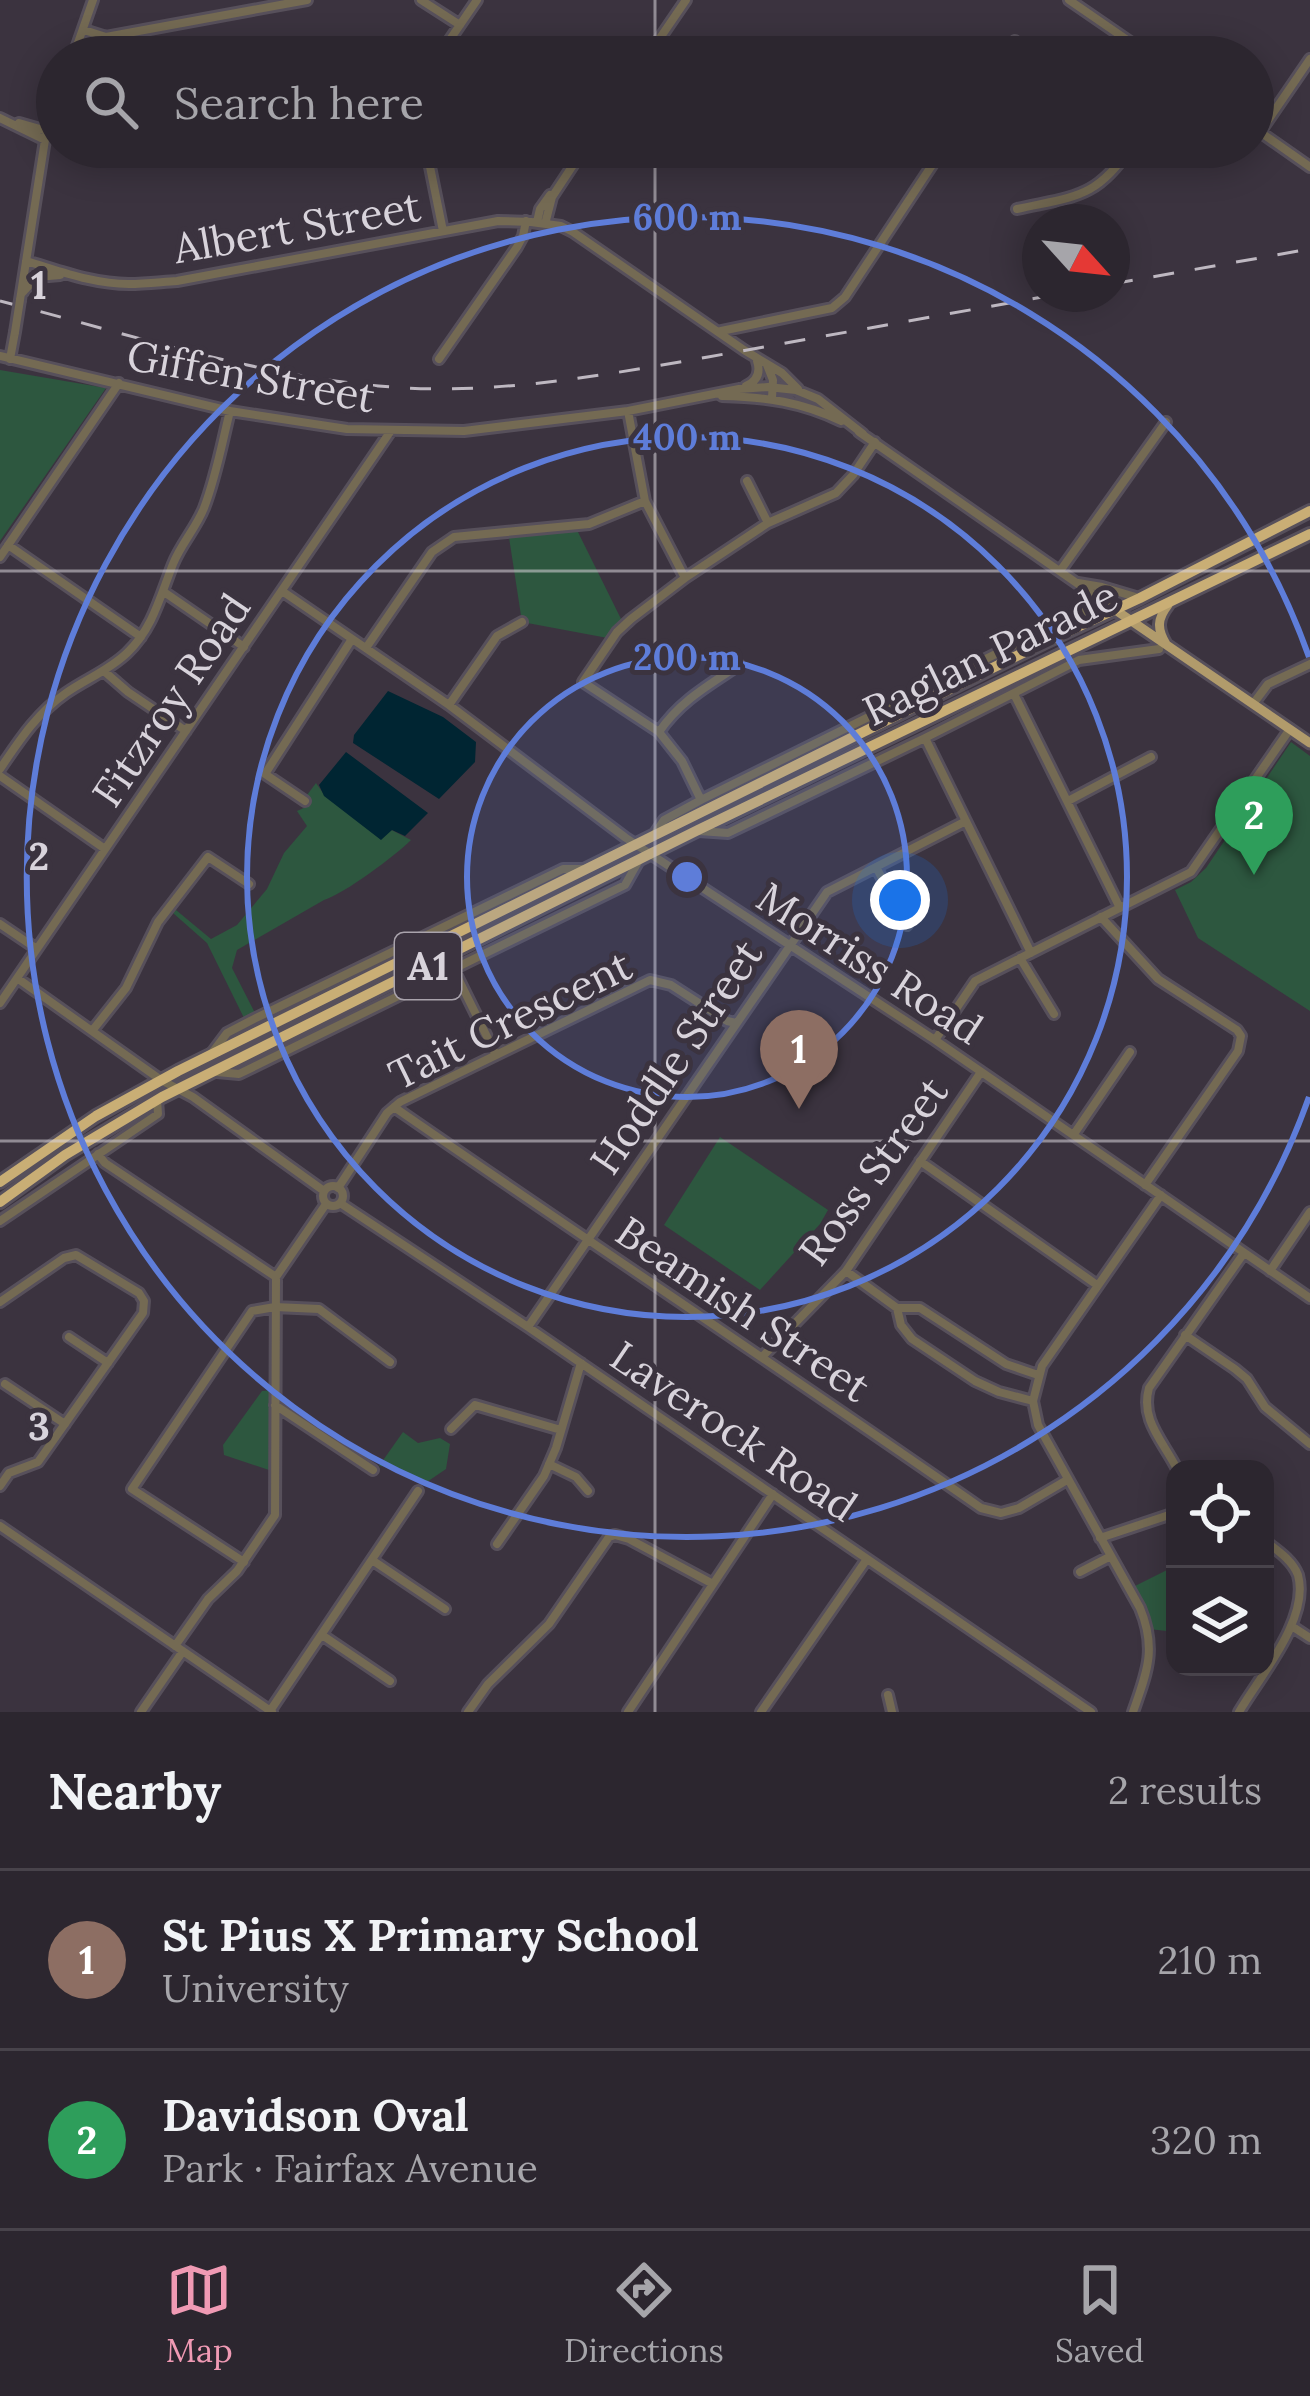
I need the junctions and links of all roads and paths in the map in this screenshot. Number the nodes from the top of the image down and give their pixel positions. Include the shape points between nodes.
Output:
1 (93, 0) edge
2 (238, 0) edge
3 (307, 0) edge
4 (421, 0) edge
5 (477, 0) edge
6 (686, 0) edge
7 (1069, 0) edge
8 (241, 12) junction
9 (460, 26) junction
10 (84, 30) junction
11 (82, 36) edge
12 (103, 36) edge
13 (111, 36) edge
14 (453, 36) edge
15 (661, 36) edge
16 (1121, 36) edge
17 (1310, 59) edge
18 (1274, 106) edge
19 (0, 118) edge
20 (36, 132) edge
21 (1274, 142) edge
22 (1310, 167) edge
23 (41, 168) edge
24 (430, 168) edge
25 (571, 168) edge
26 (930, 168) edge
27 (1117, 168) edge
28 (1017, 209) dead end
29 (535, 222) junction
30 (443, 231) junction
31 (26, 261) junction
32 (73, 275) junction
33 (20, 297) junction
34 (719, 331) junction
35 (5, 357) edge
36 (439, 359) dead end
37 (759, 361) junction
38 (119, 383) junction
39 (739, 389) junction
40 (771, 390) junction
41 (804, 393) junction
42 (697, 398) junction
43 (230, 411) junction
44 (628, 411) junction
45 (1166, 422) dead end
46 (391, 431) junction
47 (863, 434) junction
48 (875, 442) junction
49 (747, 481) dead end
50 (645, 501) junction
51 (1310, 511) edge
52 (768, 524) junction
53 (1310, 534) edge
54 (8, 545) junction
55 (0, 556) edge
56 (1060, 572) junction
57 (686, 578) junction
58 (1077, 583) junction
59 (1086, 590) junction
60 (282, 591) junction
61 (164, 592) junction
62 (1141, 598) junction
63 (1172, 601) junction
64 (1114, 608) junction
65 (1131, 621) junction
66 (522, 622) dead end
67 (1071, 630) junction
68 (140, 637) junction
69 (352, 639) junction
70 (1043, 643) junction
71 (244, 647) junction
72 (1163, 647) junction
73 (366, 648) junction
74 (1080, 653) junction
75 (1310, 664) edge
76 (740, 665) dead end
77 (104, 671) junction
78 (1014, 694) junction
79 (1253, 704) junction
80 (448, 706) junction
81 (1289, 729) junction
82 (186, 731) junction
83 (659, 732) junction
84 (925, 738) junction
85 (1310, 743) edge
86 (1150, 757) dead end
87 (0, 773) edge
88 (701, 800) junction
89 (305, 801) dead end
90 (1068, 801) junction
91 (966, 821) junction
92 (698, 830) junction
93 (652, 838) junction
94 (638, 845) junction
95 (105, 849) junction
96 (652, 855) junction
97 (638, 860) junction
98 (876, 867) junction
99 (249, 884) dead end
100 (1120, 908) junction
101 (1101, 917) junction
102 (0, 924) edge
103 (907, 925) dead end
104 (790, 945) junction
105 (37, 949) junction
106 (1031, 953) junction
107 (1020, 958) junction
108 (453, 968) junction
109 (17, 978) junction
110 (0, 1003) edge
111 (1054, 1014) dead end
112 (736, 1022) junction
113 (92, 1031) junction
114 (934, 1040) junction
115 (1130, 1052) dead end
116 (496, 1055) junction
117 (217, 1072) junction
118 (981, 1072) junction
119 (161, 1080) junction
120 (178, 1090) junction
121 (157, 1100) junction
122 (394, 1107) junction
123 (1074, 1134) junction
124 (98, 1154) junction
125 (920, 1161) junction
126 (0, 1182) edge
127 (1145, 1184) junction
128 (338, 1188) junction
129 (324, 1191) junction
130 (1161, 1195) junction
131 (0, 1202) edge
132 (340, 1203) junction
133 (326, 1204) junction
134 (1310, 1213) edge
135 (0, 1221) edge
136 (587, 1241) junction
137 (1244, 1253) junction
138 (846, 1271) junction
139 (1270, 1271) junction
140 (275, 1277) junction
141 (1097, 1286) junction
142 (1310, 1298) edge
143 (0, 1302) edge
144 (275, 1307) junction
145 (897, 1308) junction
146 (529, 1327) junction
147 (1185, 1335) junction
148 (69, 1337) dead end
149 (763, 1356) junction
150 (390, 1362) dead end
151 (108, 1363) junction
152 (581, 1363) junction
153 (1038, 1375) junction
154 (5, 1384) dead end
155 (1033, 1401) junction
156 (275, 1405) junction
157 (65, 1424) junction
158 (451, 1429) dead end
159 (561, 1430) junction
160 (1310, 1444) edge
161 (1172, 1460) edge
162 (549, 1464) junction
163 (4, 1470) edge
164 (373, 1470) dead end
165 (1067, 1480) junction
166 (0, 1486) edge
167 (418, 1491) dead end
168 (589, 1491) dead end
169 (772, 1494) junction
170 (1166, 1517) edge
171 (0, 1526) edge
172 (1100, 1538) junction
173 (497, 1544) dead end
174 (1274, 1548) edge
175 (1111, 1556) junction
176 (867, 1558) junction
177 (372, 1560) junction
178 (244, 1562) junction
179 (1080, 1572) dead end
180 (1310, 1574) edge
181 (1299, 1578) junction
182 (713, 1584) junction
183 (445, 1609) dead end
184 (1293, 1627) junction
185 (321, 1635) junction
186 (1310, 1638) edge
187 (179, 1648) junction
188 (390, 1681) dead end
189 (888, 1695) dead end
190 (271, 1711) edge
191 (141, 1712) edge
192 (468, 1712) edge
193 (628, 1712) edge
194 (760, 1712) edge
195 (892, 1712) edge
196 (1091, 1712) edge
197 (1133, 1712) edge
198 (1239, 1712) edge

1 - 10 street
2 - 8 street
3 - 8 street
4 - 9 street
5 - 9 street
6 - 15 street
7 - 16 street
8 - 13 street
9 - 14 street
10 - 11 street
10 - 12 street
17 - 18 street
19 - 20 street
21 - 22 street
23 - 31 street
24 - 30 street
25 - 29 street
26 - 34 street via 832,308
27 - 28 street via 1088,193
29 - 30 street, Albert Street
29 - 34 street via 593,244
29 - 36 street
30 - 32 street, Albert Street via 177,281
31 - 32 street, Albert Street
31 - 33 street
32 - 33 street, Albert Street via 40,276
33 - 35 street, bridge
34 - 37 street
35 - 38 street, Giffen Street
37 - 39 street via 756,380
37 - 40 street
37 - 41 street
38 - 43 street, Giffen Street
38 - 54 street
39 - 40 street, Giffen Street
39 - 42 street, Giffen Street
40 - 41 street
40 - 42 street, Giffen Street
40 - 47 street
41 - 47 street
42 - 44 street, Giffen Street
43 - 46 street, Giffen Street
43 - 61 street via 211,489
44 - 46 street, Giffen Street via 464,431
44 - 50 street
45 - 56 street
46 - 60 street, Fitzroy Road
47 - 48 street
48 - 52 street via 836,493
48 - 56 street
49 - 52 street
50 - 57 street
50 - 73 street via 589,524 454,537 432,552
51 - 62 highway, Raglan Parade / A1
52 - 57 street
53 - 63 highway, Raglan Parade / A1
54 - 55 street
54 - 68 street
56 - 58 street
57 - 83 street via 617,632 584,682
58 - 59 street
58 - 62 street
59 - 64 street
59 - 67 street
60 - 69 street, Morriss Road
60 - 71 street, Fitzroy Road
61 - 68 street
61 - 71 street
62 - 64 highway, Raglan Parade / A1
63 - 65 highway, Raglan Parade / A1
63 - 72 main road via 1159,625
64 - 65 main road
64 - 67 highway, Raglan Parade / A1
65 - 72 main road
65 - 74 highway, Raglan Parade / A1
66 - 80 street via 497,636
67 - 70 highway, Raglan Parade / A1
67 - 74 highway
68 - 77 street
69 - 73 street, Morriss Road
69 - 89 street via 265,774
70 - 88 street, Raglan Parade via 1020,642
70 - 93 highway, Raglan Parade / A1
71 - 82 street, Fitzroy Road
72 - 74 street, Raglan Parade
72 - 79 main road
73 - 80 street, Morriss Road
74 - 78 street, Raglan Parade
74 - 92 highway, Raglan Parade / A1
75 - 79 street via 1268,684
76 - 83 street via 686,700
77 - 82 street
77 - 87 street via 36,719
78 - 84 street, Raglan Parade
78 - 90 street
79 - 81 main road
80 - 94 street, Morriss Road
81 - 85 main road
81 - 100 street via 1191,872
82 - 95 street, Fitzroy Road
83 - 88 street
84 - 91 street
84 - 92 street, Raglan Parade via 728,832
86 - 90 street
87 - 95 street
88 - 93 street, Raglan Parade via 664,820
90 - 100 street
91 - 98 street, Hoddle Street
91 - 106 street
92 - 96 highway, Raglan Parade / A1
93 - 94 highway, Raglan Parade / A1
94 - 96 street, Morriss Road
94 - 119 highway, Raglan Parade / A1
95 - 105 street, Fitzroy Road
96 - 97 highway, Raglan Parade / A1
96 - 104 street, Morriss Road
97 - 108 street, Raglan Parade via 625,885
97 - 117 highway, Raglan Parade / A1
98 - 103 street
98 - 104 street, Hoddle Street via 826,892
99 - 113 street via 208,857
100 - 101 street
101 - 106 street
101 - 127 street via 1158,980 1241,1036
102 - 105 street
104 - 112 street, Hoddle Street
104 - 114 street, Morriss Road
105 - 109 street, Fitzroy Road
106 - 107 street
107 - 111 street
107 - 114 street via 975,982
108 - 116 street
108 - 117 street, Raglan Parade via 239,1074
109 - 110 street, Fitzroy Road
109 - 113 street
112 - 116 street, Tait Crescent via 650,980
112 - 136 street, Hoddle Street
113 - 119 street
114 - 118 street, Morriss Road
115 - 123 street
116 - 122 street, Tait Crescent
117 - 120 highway, Raglan Parade / A1
118 - 123 street, Morriss Road
118 - 125 street, Ross Street
119 - 120 street
119 - 126 highway, Raglan Parade / A1
120 - 121 highway, Raglan Parade / A1
120 - 129 street
121 - 124 street, Raglan Parade via 158,1114
121 - 131 highway, Raglan Parade / A1
122 - 128 street, Tait Crescent
122 - 136 street, Beamish Street
123 - 127 street, Morriss Road
124 - 135 street, Raglan Parade
124 - 140 street
125 - 138 street, Ross Street
125 - 141 street
127 - 130 street, Morriss Road
128 - 129 street
128 - 132 street
129 - 133 street
130 - 137 street, Morriss Road
130 - 141 street
132 - 133 street
132 - 146 street, Laverock Road
133 - 140 street
134 - 139 street
136 - 146 street, Hoddle Street
136 - 149 street, Beamish Street
137 - 139 street, Morriss Road
137 - 147 street
138 - 145 street
138 - 149 street, Ross Street
139 - 142 street, Morriss Road
140 - 144 street
141 - 153 street
143 - 151 street via 64,1258 86,1259 144,1301
144 - 150 street via 319,1309
144 - 156 street
144 - 178 street via 252,1311 132,1489
145 - 153 street via 920,1308 1006,1364
145 - 155 street via 912,1339 975,1381
146 - 152 street, Laverock Road
147 - 160 street via 1247,1379 1265,1407
147 - 161 street via 1145,1401
148 - 151 street
149 - 165 street, Beamish Street via 981,1508 1001,1514
151 - 157 street
152 - 159 street
152 - 169 street, Laverock Road
153 - 155 street
154 - 157 street
155 - 165 street
156 - 164 street
156 - 178 street via 275,1515
157 - 163 street via 38,1462
158 - 159 street via 475,1405
159 - 162 street
162 - 168 street
162 - 173 street
163 - 166 street
165 - 172 street
167 - 177 street
169 - 176 street, Laverock Road
169 - 182 street
170 - 172 street
171 - 187 street
172 - 175 street
174 - 181 street
175 - 179 street
175 - 197 street via 1149,1629 1148,1670
176 - 194 street
176 - 196 street, Laverock Road
177 - 183 street
177 - 185 street
178 - 187 street via 208,1599
180 - 181 street
181 - 184 street
182 - 192 street via 629,1539 609,1537 542,1633
182 - 193 street
184 - 186 street
184 - 198 street
185 - 188 street
185 - 190 street
187 - 190 street
187 - 191 street
189 - 195 street

